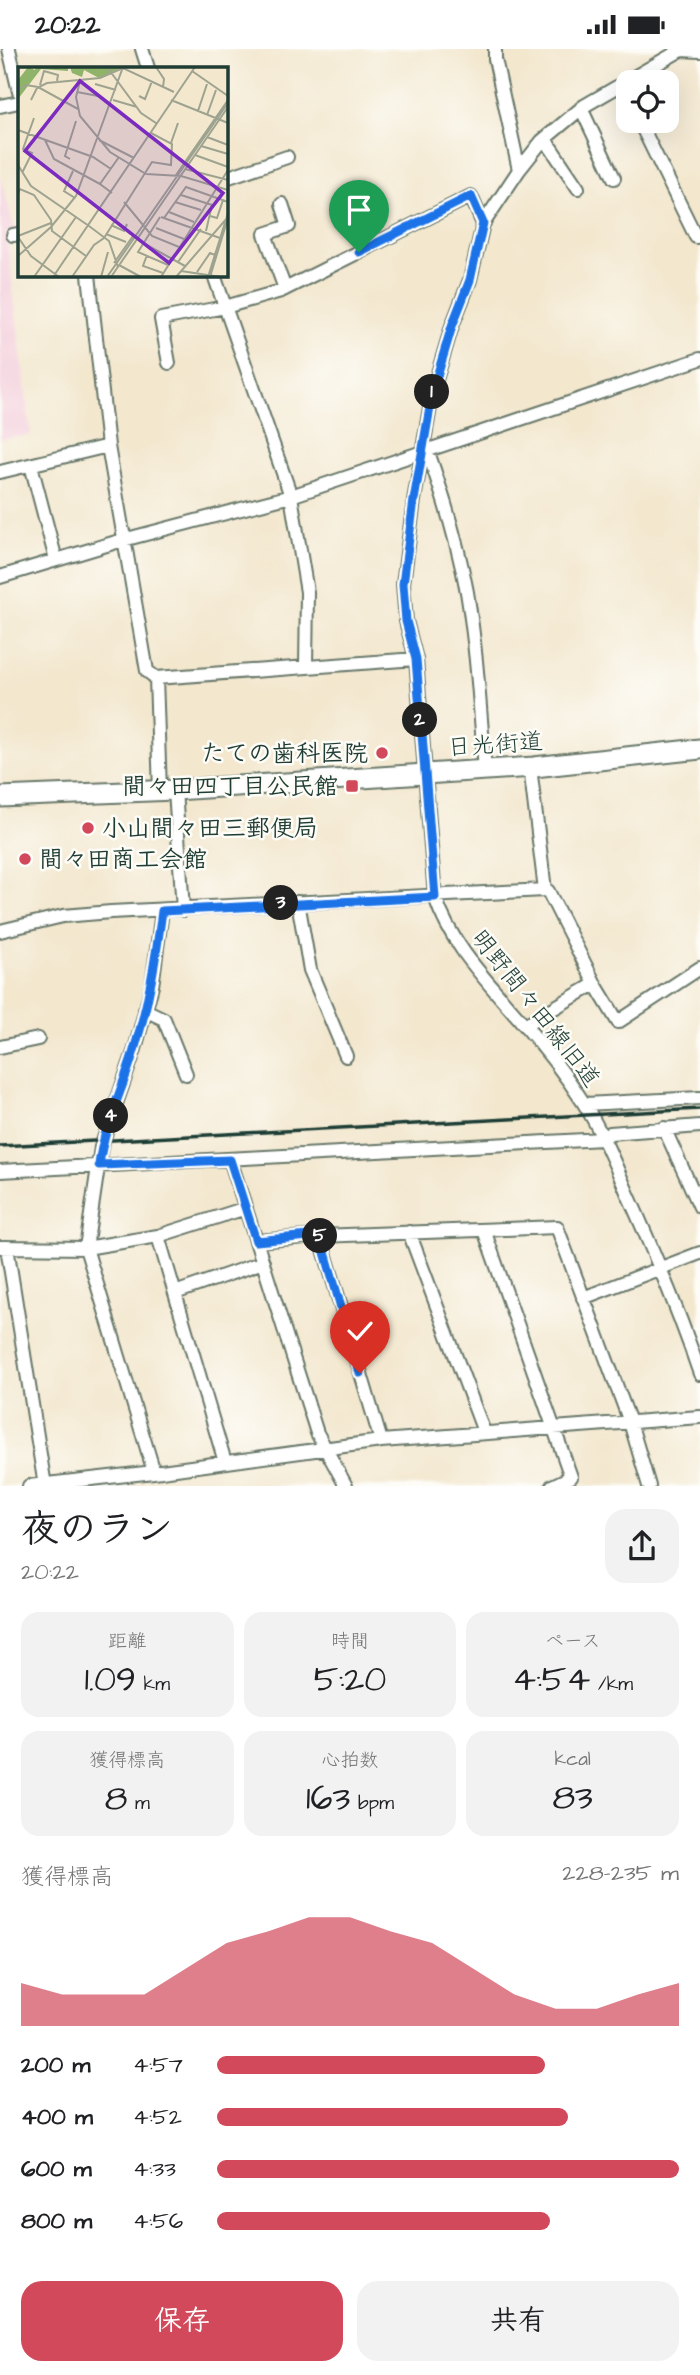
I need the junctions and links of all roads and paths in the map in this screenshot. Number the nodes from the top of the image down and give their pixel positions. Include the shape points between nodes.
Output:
1 (9, 49) edge
2 (142, 49) edge
3 (495, 49) edge
4 (700, 50) edge
5 (148, 67) edge
6 (646, 70) edge
7 (18, 88) edge
8 (616, 88) edge
9 (18, 102) edge
10 (0, 106) edge
11 (581, 108) junction
12 (645, 133) edge
13 (545, 139) junction
14 (287, 157) dead end
15 (519, 170) junction
16 (228, 177) edge
17 (614, 179) dead end
18 (578, 188) dead end
19 (282, 204) dead end
20 (483, 223) junction
21 (696, 237) dead end
22 (88, 277) edge
23 (215, 277) edge
24 (285, 289) junction
25 (225, 307) junction
26 (700, 359) edge
27 (169, 363) dead end
28 (108, 446) junction
29 (424, 453) junction
30 (31, 465) junction
31 (0, 472) edge
32 (291, 496) junction
33 (123, 540) junction
34 (56, 560) junction
35 (0, 577) edge
36 (416, 659) junction
37 (306, 667) junction
38 (156, 678) junction
39 (700, 749) edge
40 (530, 767) junction
41 (485, 770) junction
42 (424, 774) junction
43 (168, 791) junction
44 (0, 797) edge
45 (545, 890) junction
46 (435, 897) junction
47 (299, 902) junction
48 (183, 910) junction
49 (162, 911) junction
50 (0, 931) edge
51 (700, 968) edge
52 (595, 984) junction
53 (145, 1010) junction
54 (525, 1025) junction
55 (38, 1039) dead end
56 (0, 1047) edge
57 (346, 1056) dead end
58 (186, 1074) dead end
59 (700, 1098) edge
60 (585, 1104) junction
61 (700, 1126) edge
62 (664, 1128) junction
63 (603, 1139) junction
64 (230, 1160) junction
65 (99, 1165) junction
66 (0, 1171) edge
67 (700, 1207) edge
68 (246, 1208) junction
69 (484, 1230) junction
70 (409, 1232) junction
71 (320, 1235) junction
72 (158, 1236) junction
73 (256, 1241) junction
74 (4, 1247) edge
75 (86, 1248) junction
76 (700, 1253) edge
77 (262, 1262) junction
78 (662, 1268) junction
79 (175, 1293) junction
80 (583, 1298) junction
81 (700, 1374) edge
82 (700, 1417) edge
83 (630, 1422) junction
84 (555, 1427) junction
85 (484, 1432) junction
86 (381, 1441) junction
87 (325, 1449) junction
88 (225, 1462) junction
89 (154, 1472) junction
90 (45, 1485) edge
91 (29, 1486) edge
92 (346, 1486) edge
93 (552, 1486) edge
94 (649, 1486) edge

1 - 7 street
2 - 5 street
3 - 15 street
4 - 6 street via 681,50
8 - 11 street
9 - 10 street
11 - 13 street
11 - 17 street
12 - 21 street
13 - 15 street
13 - 18 street
14 - 16 street
15 - 20 street
19 - 24 street via 289,226 265,234
20 - 24 street via 471,196
20 - 29 street, 明野間々田線旧道 via 470,280 433,390
22 - 28 street
23 - 25 street
24 - 25 street
25 - 27 street via 161,319
25 - 32 street
26 - 29 street
28 - 30 street
28 - 33 street
29 - 32 street
29 - 36 street, 明野間々田線旧道 via 403,584
29 - 41 street via 447,509 466,589
30 - 31 street
30 - 34 street
32 - 33 street
32 - 37 street via 307,592
33 - 34 street
33 - 38 street via 147,671
34 - 35 street
36 - 37 street
36 - 42 street, 明野間々田線旧道
37 - 38 street
38 - 43 street
39 - 40 highway, 日光街道
40 - 41 highway, 日光街道
40 - 45 street
41 - 42 highway, 日光街道
42 - 43 highway, 日光街道
42 - 46 street, 明野間々田線旧道
43 - 44 highway, 日光街道
43 - 48 street
45 - 46 street
45 - 52 street
46 - 47 street
46 - 54 street, 明野間々田線旧道 via 460,947
47 - 48 street
47 - 57 street via 310,970
48 - 49 street
49 - 50 street via 62,916
49 - 53 street
51 - 52 street via 618,1022
52 - 54 street
53 - 58 street via 164,1019
53 - 65 street
54 - 60 street, 明野間々田線旧道
55 - 56 street
59 - 60 street
60 - 63 street, 明野間々田線旧道
61 - 62 street
62 - 63 street via 610,1133
62 - 67 street
63 - 64 street
63 - 78 street, 明野間々田線旧道
64 - 65 street
64 - 68 street
65 - 66 street
65 - 75 street
68 - 72 street
68 - 73 street
69 - 70 street
69 - 80 street via 557,1227
69 - 84 street
70 - 71 street
70 - 85 street
71 - 73 street
71 - 86 street
72 - 75 street
72 - 79 street
73 - 77 street
74 - 75 street
74 - 90 street
75 - 89 street
76 - 78 street
77 - 79 street
77 - 87 street
78 - 80 street
78 - 81 street, 明野間々田線旧道
79 - 88 street
80 - 83 street
82 - 83 street
83 - 84 street
83 - 94 street
84 - 85 street
84 - 93 street via 571,1477
85 - 86 street
86 - 87 street
87 - 88 street
87 - 92 street
88 - 89 street
89 - 90 street
90 - 91 street

